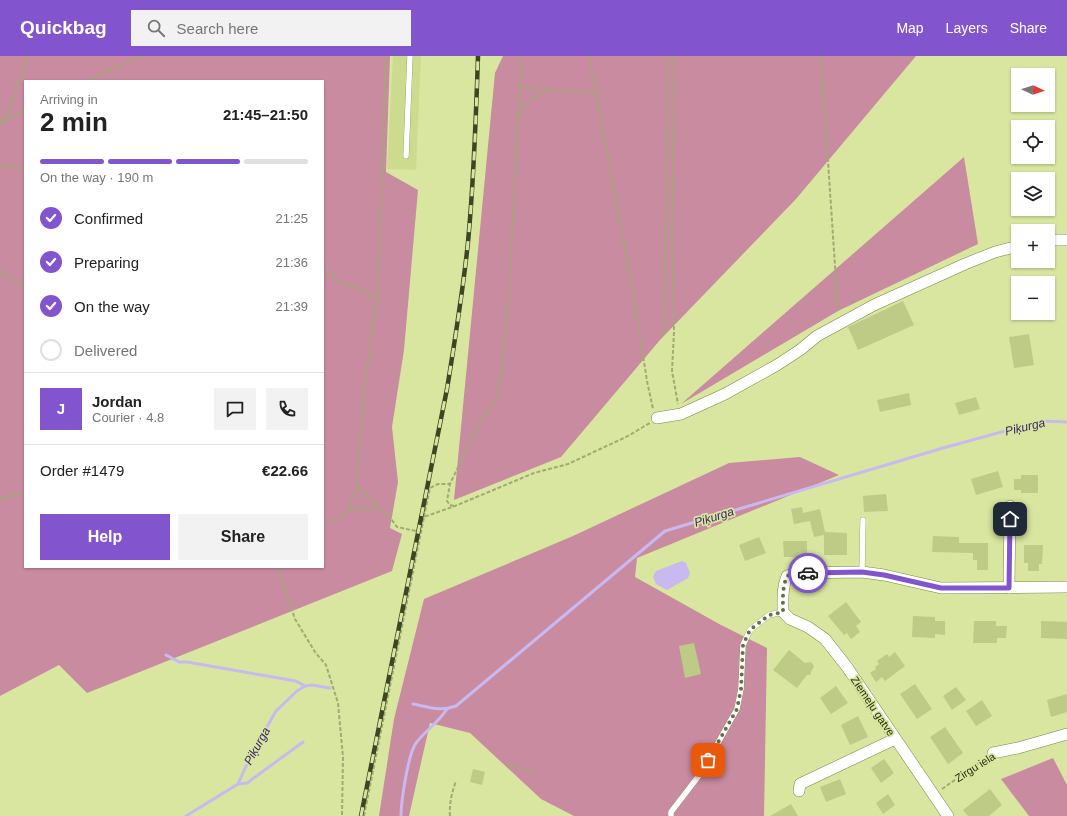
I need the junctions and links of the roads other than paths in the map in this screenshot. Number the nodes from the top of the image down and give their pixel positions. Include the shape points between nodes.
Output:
1 (410, 56) edge
2 (406, 156) dead end
3 (1055, 240) edge
4 (1067, 240) edge
5 (1011, 248) edge
6 (657, 418) road end
7 (1010, 506) dead end
8 (863, 520) dead end
9 (862, 572) junction
10 (1067, 587) edge
11 (1009, 588) junction
12 (783, 612) junction
13 (1067, 734) edge
14 (895, 739) junction
15 (993, 753) road end
16 (799, 790) dead end
17 (670, 816) edge
18 (948, 816) edge

1 - 2 lane
3 - 4 street
5 - 6 street via 965,264 874,305 817,336 777,365 725,394 681,414
7 - 11 street
8 - 9 lane
9 - 11 street via 941,588
9 - 12 street via 796,573 787,576 784,584
10 - 11 street
12 - 14 street, Ziemeļu gatve via 790,619 825,639
12 - 17 lane via 769,615 750,630 743,645 741,689 737,709 701,773
13 - 15 street, Zirgu iela
14 - 16 street via 800,784
14 - 18 street, Ziemeļu gatve

